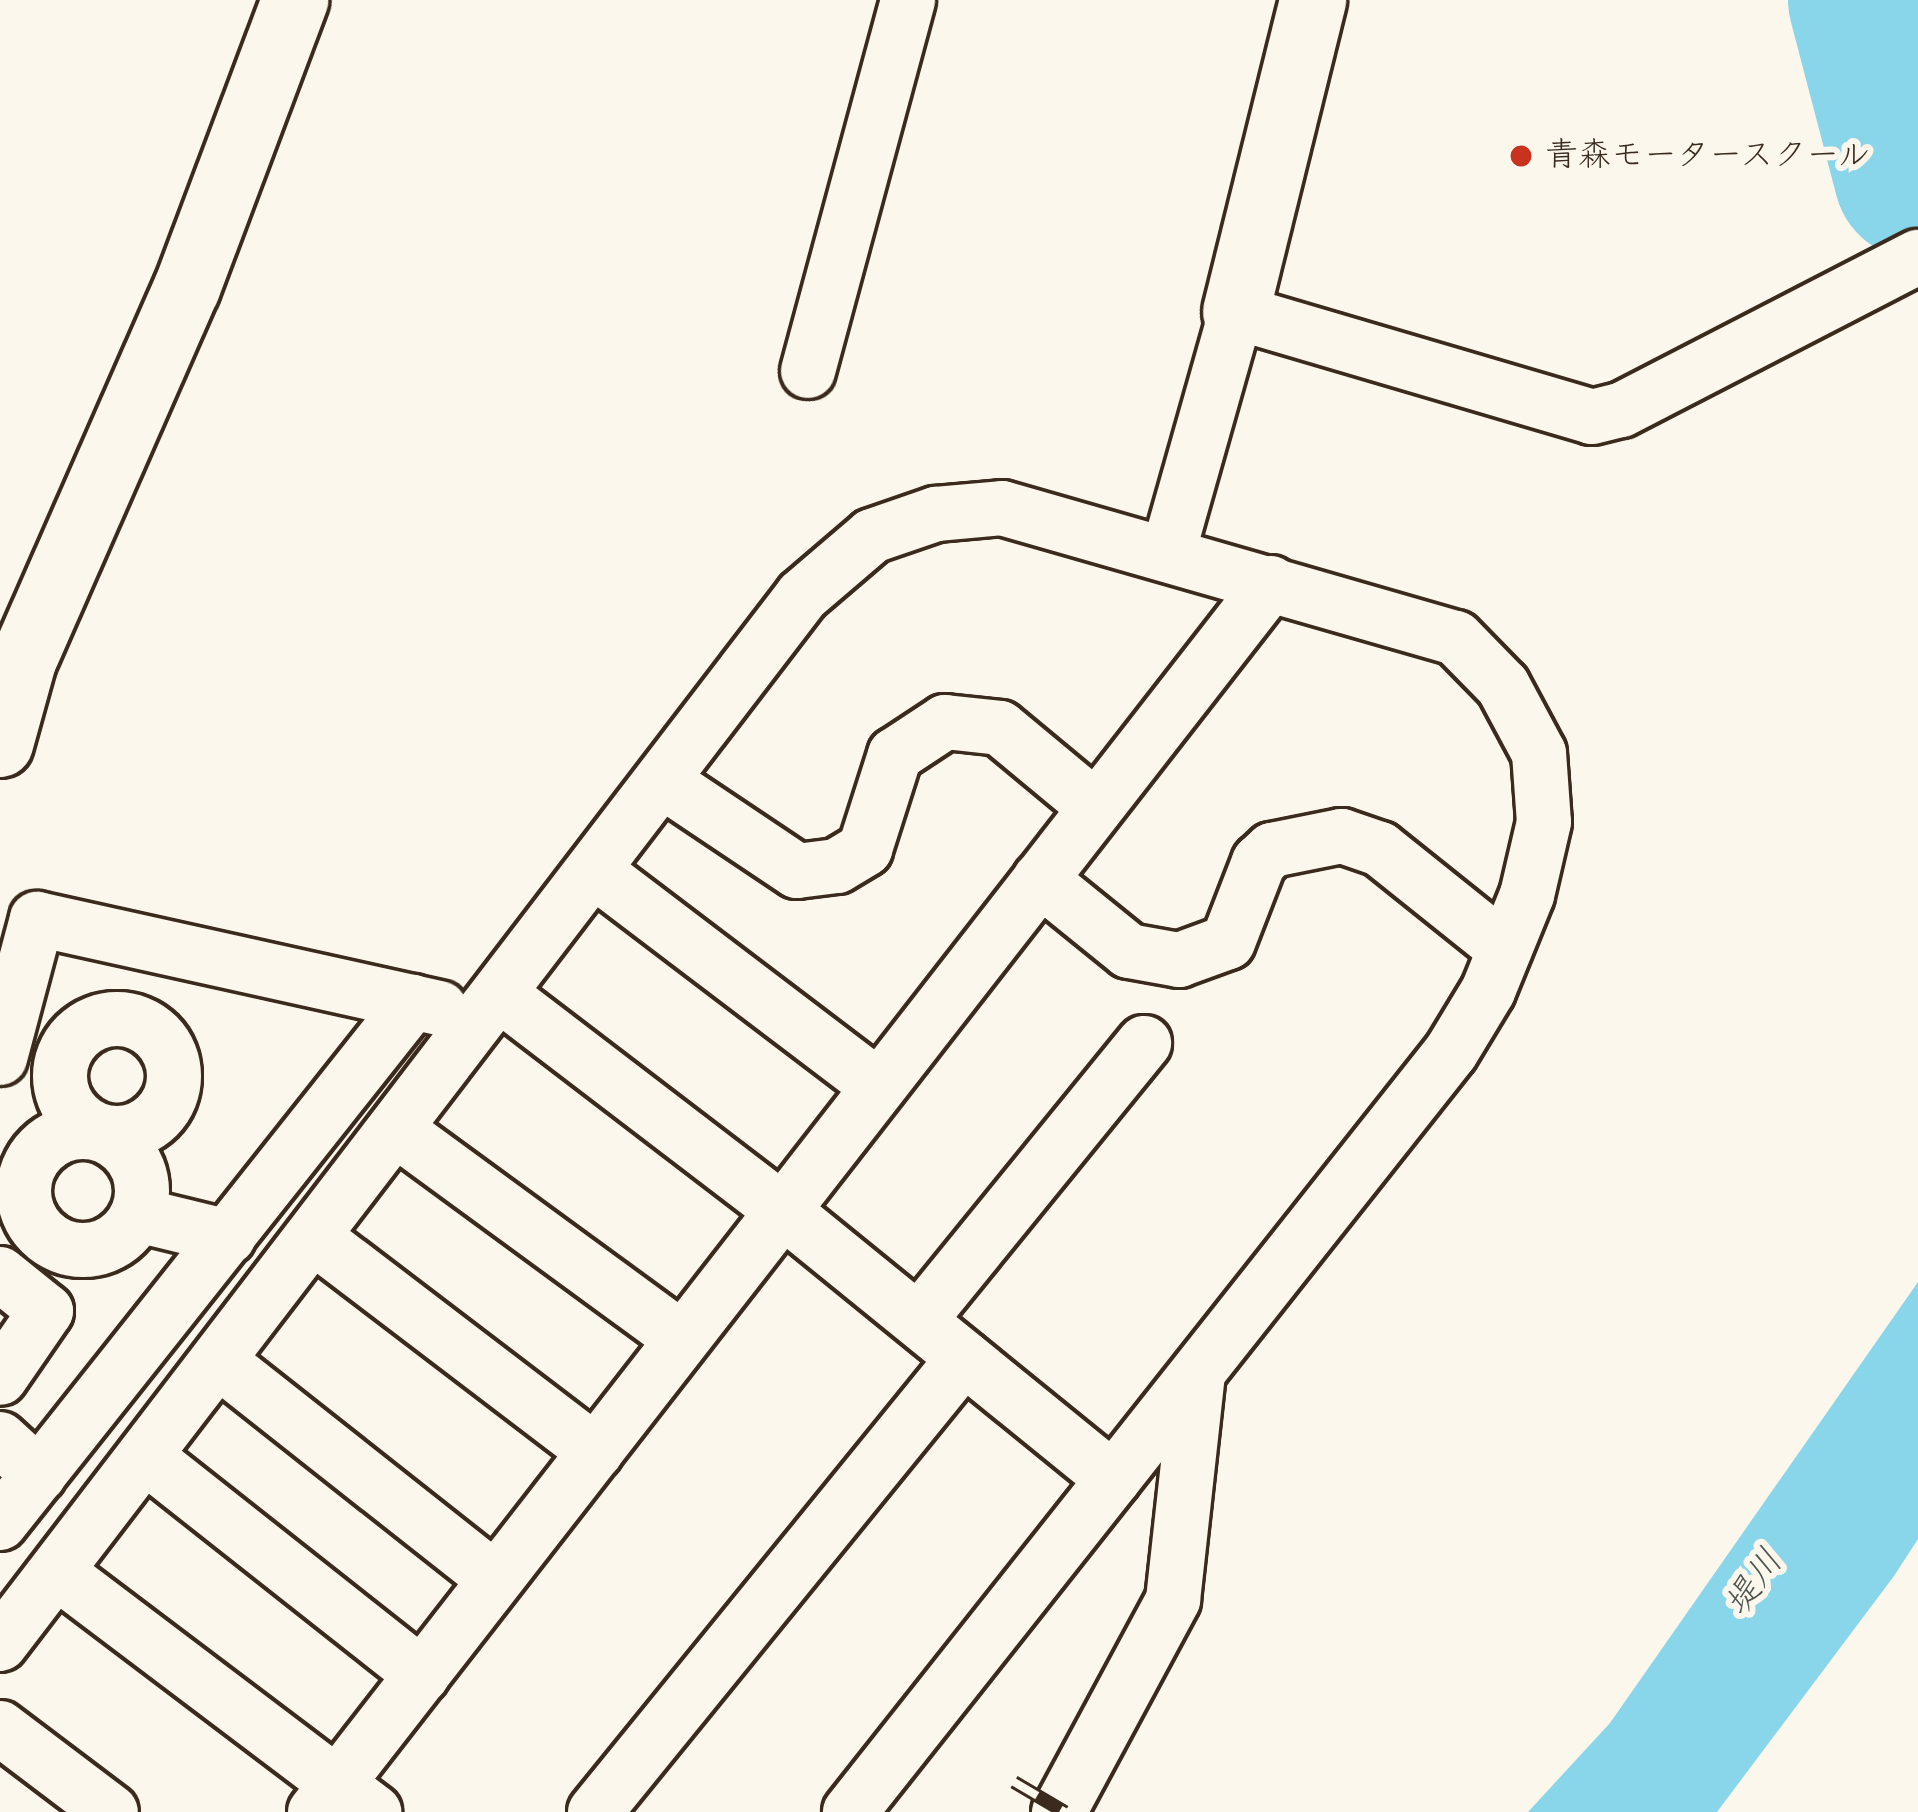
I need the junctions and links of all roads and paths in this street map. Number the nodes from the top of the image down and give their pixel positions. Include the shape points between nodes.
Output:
1 (295, 0) edge
2 (908, 0) edge
3 (1313, 0) edge
4 (1918, 256) edge
5 (1236, 312) junction
6 (808, 371) dead end
7 (1168, 553) junction
8 (1271, 583) junction
9 (0, 744) edge
10 (664, 782) junction
11 (1096, 807) junction
12 (596, 872) junction
13 (1040, 879) junction
14 (160, 947) junction
15 (1505, 949) junction
16 (412, 1003) junction
17 (493, 1007) junction
18 (134, 1021) junction
19 (1144, 1043) dead end
20 (0, 1058) edge
21 (879, 1087) junction
22 (398, 1131) junction
23 (103, 1132) junction
24 (782, 1210) junction
25 (138, 1215) junction
26 (228, 1237) junction
27 (315, 1238) junction
28 (0, 1274) edge
29 (919, 1320) junction
30 (682, 1339) junction
31 (964, 1358) junction
32 (220, 1362) junction
33 (1198, 1372) junction
34 (0, 1378) edge
35 (596, 1451) junction
36 (20, 1457) edge
37 (146, 1457) junction
38 (1113, 1479) junction
39 (0, 1523) edge
40 (57, 1572) junction
41 (495, 1579) junction
42 (0, 1644) edge
43 (422, 1676) junction
44 (0, 1728) edge
45 (342, 1803) edge
46 (111, 1812) edge
47 (595, 1812) edge
48 (850, 1812) edge
49 (1059, 1812) edge

1 - 9 street via 187,288 22,662
2 - 6 lane
3 - 5 street
4 - 5 lane via 1622,410 1592,417
5 - 7 lane
7 - 8 lane
7 - 10 lane via 1002,508 936,514 872,536 802,596
8 - 11 lane
8 - 15 lane via 1456,638 1502,686 1539,753 1544,822
10 - 11 lane via 797,871 837,866 866,849 895,755 945,722 1000,728
10 - 12 lane
11 - 13 lane
12 - 17 lane
12 - 21 lane
13 - 15 lane via 1129,951 1179,960 1228,942 1259,862 1272,850 1305,838 1361,839
13 - 21 lane
14 - 16 lane
14 - 18 lane
14 - 20 lane via 37,920
15 - 33 lane via 1451,1052
16 - 17 lane
16 - 26 lane
17 - 22 lane
17 - 24 lane
18 - 23 lane via 152,1029 174,1062 170,1101 142,1128
18 - 23 lane via 116,1018 82,1030 62,1061 72,1113
19 - 29 lane
21 - 24 lane
22 - 27 lane
22 - 30 lane
23 - 25 lane via 141,1176
23 - 25 lane via 45,1144 25,1178 28,1216 55,1244 74,1250 113,1243
24 - 29 lane
24 - 30 lane
25 - 26 lane
26 - 36 lane
27 - 32 lane
27 - 35 lane
28 - 34 lane via 46,1311
29 - 31 lane
30 - 35 lane
31 - 38 lane
31 - 47 lane
32 - 37 lane
32 - 41 lane
33 - 38 lane
33 - 49 lane via 1173,1600
35 - 41 lane
36 - 39 lane
37 - 40 lane
37 - 43 lane
38 - 48 lane
40 - 42 lane
40 - 45 lane
41 - 43 lane
43 - 45 lane
44 - 46 lane

